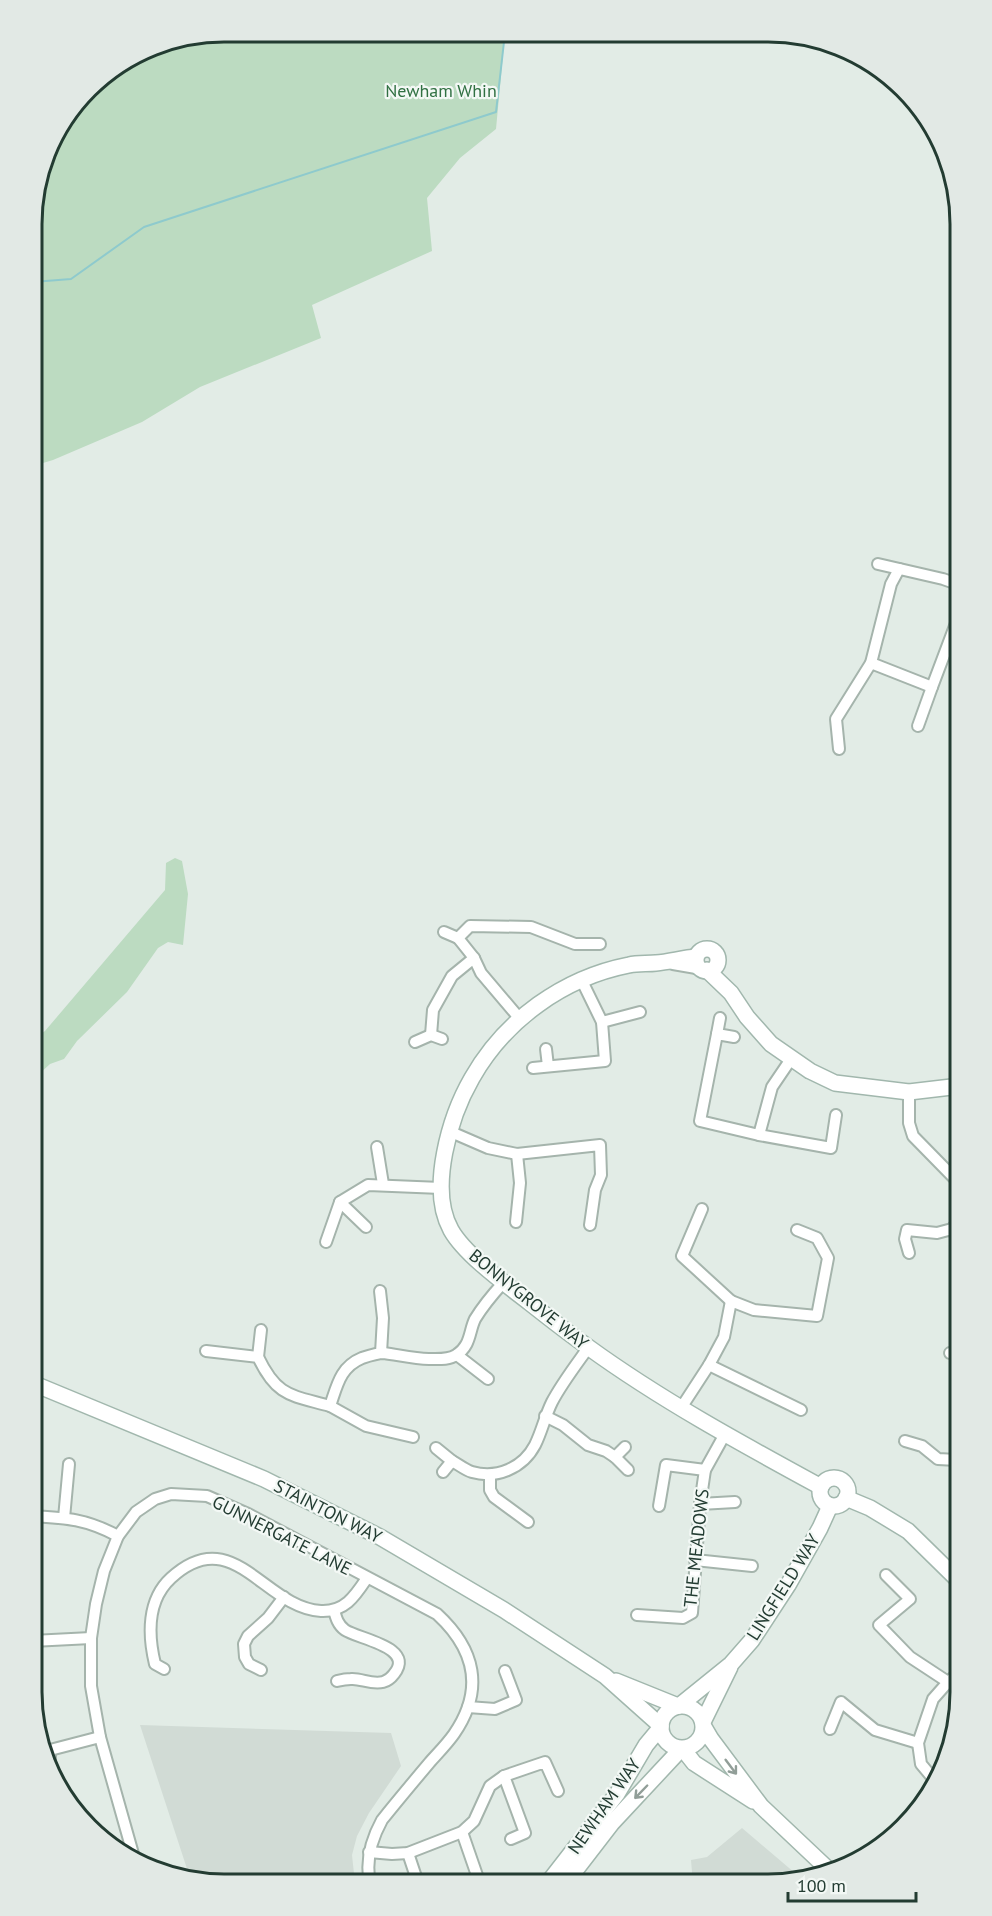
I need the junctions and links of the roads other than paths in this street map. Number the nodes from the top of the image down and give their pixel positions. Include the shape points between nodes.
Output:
1 (878, 564) dead end
2 (899, 569) junction
3 (950, 581) edge
4 (950, 639) edge
5 (871, 663) junction
6 (932, 687) junction
7 (918, 726) dead end
8 (839, 749) dead end
9 (444, 932) dead end
10 (458, 938) junction
11 (600, 944) dead end
12 (474, 958) junction
13 (580, 979) junction
14 (640, 1012) dead end
15 (720, 1018) dead end
16 (520, 1019) junction
17 (602, 1022) junction
18 (717, 1034) junction
19 (431, 1035) junction
20 (734, 1037) dead end
21 (442, 1039) dead end
22 (415, 1042) dead end
23 (546, 1049) dead end
24 (791, 1059) junction
25 (548, 1066) junction
26 (532, 1068) dead end
27 (950, 1087) edge
28 (909, 1092) junction
29 (836, 1115) dead end
30 (451, 1132) junction
31 (759, 1135) junction
32 (376, 1147) dead end
33 (517, 1154) junction
34 (950, 1174) edge
35 (383, 1184) junction
36 (441, 1188) junction
37 (340, 1202) junction
38 (702, 1209) dead end
39 (516, 1222) dead end
40 (590, 1225) dead end
41 (366, 1227) dead end
42 (797, 1230) dead end
43 (950, 1230) edge
44 (326, 1242) dead end
45 (909, 1253) dead end
46 (503, 1283) junction
47 (380, 1291) dead end
48 (731, 1301) junction
49 (261, 1330) dead end
50 (588, 1348) junction
51 (206, 1351) dead end
52 (381, 1353) junction
53 (457, 1355) junction
54 (258, 1357) junction
55 (709, 1365) junction
56 (488, 1379) dead end
57 (42, 1387) edge
58 (330, 1406) junction
59 (681, 1408) junction
60 (801, 1410) dead end
61 (545, 1416) junction
62 (725, 1434) junction
63 (412, 1437) dead end
64 (905, 1441) dead end
65 (625, 1447) dead end
66 (436, 1448) dead end
67 (615, 1457) junction
68 (950, 1460) edge
69 (452, 1461) junction
70 (69, 1464) dead end
71 (628, 1470) dead end
72 (705, 1470) junction
73 (443, 1472) dead end
74 (490, 1475) junction
75 (821, 1487) junction
76 (846, 1498) junction
77 (735, 1502) dead end
78 (700, 1503) junction
79 (659, 1506) dead end
80 (830, 1506) junction
81 (42, 1517) edge
82 (64, 1518) junction
83 (528, 1522) dead end
84 (118, 1536) junction
85 (695, 1560) junction
86 (752, 1566) dead end
87 (950, 1572) edge
88 (886, 1575) dead end
89 (367, 1578) junction
90 (284, 1597) junction
91 (334, 1610) junction
92 (637, 1615) dead end
93 (91, 1638) junction
94 (42, 1640) edge
95 (731, 1664) junction
96 (164, 1669) dead end
97 (261, 1670) dead end
98 (505, 1671) dead end
99 (604, 1676) junction
100 (337, 1681) dead end
101 (948, 1682) joint
102 (679, 1706) junction
103 (468, 1707) junction
104 (703, 1724) junction
105 (661, 1727) junction
106 (830, 1729) dead end
107 (100, 1737) junction
108 (918, 1743) junction
109 (51, 1749) edge
110 (682, 1749) junction
111 (930, 1775) edge
112 (504, 1776) junction
113 (558, 1791) dead end
114 (760, 1806) junction
115 (462, 1832) junction
116 (511, 1839) dead end
117 (132, 1849) edge
118 (369, 1852) junction
119 (408, 1852) junction
120 (823, 1865) edge
121 (368, 1874) edge
122 (415, 1874) edge
123 (477, 1874) edge
124 (555, 1874) edge
125 (573, 1874) edge

1 - 2 street
2 - 3 street
2 - 5 street via 891,584
4 - 6 street
5 - 6 street
5 - 8 street via 836,719
6 - 7 street
9 - 10 street
10 - 11 street via 470,926 531,927 575,944
10 - 12 street
12 - 16 street via 481,973
12 - 19 street via 452,976 433,1010
13 - 16 street, BONNYGROVE WAY
13 - 17 street
13 - 24 street, BONNYGROVE WAY via 629,965 706,965 726,978 747,1017
14 - 17 street
15 - 18 street
16 - 30 street, BONNYGROVE WAY via 483,1060 467,1087
17 - 25 street via 604,1061
18 - 20 street
18 - 31 street via 700,1121
19 - 21 street
19 - 22 street
23 - 25 street
24 - 28 street via 835,1083
24 - 31 street via 772,1087
25 - 26 street
27 - 28 street
28 - 34 street via 913,1136
29 - 31 street via 831,1148
30 - 33 street via 488,1148
30 - 36 street, BONNYGROVE WAY via 442,1161
32 - 35 street
33 - 39 street via 520,1183
33 - 40 street via 600,1145 601,1175
35 - 36 street
35 - 37 street via 368,1185
36 - 46 street, BONNYGROVE WAY via 443,1210 451,1230 472,1256
37 - 41 street
37 - 44 street
38 - 48 street via 682,1256
42 - 48 street via 817,1238 828,1258 817,1316 754,1310
43 - 45 street via 937,1233 908,1230 905,1239
46 - 50 street, BONNYGROVE WAY
46 - 53 street via 481,1310 467,1344
47 - 52 street
48 - 55 street via 724,1337
49 - 54 street
50 - 59 street, BONNYGROVE WAY
50 - 61 street
51 - 54 street
52 - 53 street via 422,1359
52 - 58 street via 346,1368
53 - 56 street
54 - 58 street via 267,1376 283,1391
55 - 59 street
55 - 60 street
57 - 99 street, STAINTON WAY via 264,1479 336,1514 504,1610
58 - 63 street via 366,1426
59 - 62 street, BONNYGROVE WAY
61 - 67 street
61 - 74 street via 529,1455 510,1470
62 - 72 street, THE MEADOWS
62 - 75 street, BONNYGROVE WAY
64 - 68 street via 922,1446 938,1459
65 - 67 street
66 - 69 street
67 - 71 street
69 - 73 street
69 - 74 street via 470,1472
70 - 82 street
72 - 78 street, THE MEADOWS
72 - 79 street via 666,1465
74 - 83 street via 494,1497
75 - 76 street via 829,1479 840,1480 847,1488
75 - 80 street via 823,1502
76 - 80 street
76 - 87 street via 908,1531
77 - 78 street
78 - 85 street, THE MEADOWS
80 - 95 street, LINGFIELD WAY via 788,1586
81 - 82 street
82 - 84 street via 83,1521
84 - 89 street, GUNNERGATE LANE via 136,1512 155,1499 171,1494 207,1496
84 - 93 street, GUNNERGATE LANE via 98,1593
85 - 86 street
85 - 92 street, THE MEADOWS via 692,1613 683,1618
88 - 101 street via 910,1599 879,1625 910,1657
89 - 91 street via 345,1606
89 - 103 street, GUNNERGATE LANE via 437,1614 452,1629 467,1653 472,1674
90 - 91 street via 297,1606
90 - 96 street via 258,1577 219,1559 200,1560 182,1568 160,1591 152,1612 154,1664
90 - 97 street via 244,1644 249,1664
91 - 100 street via 343,1629 383,1644 398,1661 397,1670 384,1682 352,1678
93 - 94 street
93 - 107 street, GUNNERGATE LANE via 91,1686
95 - 102 street, LINGFIELD WAY
95 - 104 street, LINGFIELD WAY
98 - 103 street via 516,1700 495,1709
99 - 102 street, STAINTON WAY
99 - 105 street, STAINTON WAY
101 - 108 street via 933,1700
102 - 104 street via 697,1712
102 - 105 street via 666,1713
103 - 118 street, GUNNERGATE LANE via 453,1734 382,1820
104 - 110 street via 700,1739
104 -> 114 street
105 - 110 street via 664,1740
105 - 124 street, NEWHAM WAY via 617,1794
106 - 108 street via 841,1702 875,1730
107 - 109 street
107 - 117 street, GUNNERGATE LANE
108 - 111 street via 921,1764
110 - 114 street via 694,1762
110 -> 125 street, NEWHAM WAY via 612,1823
112 - 113 street via 545,1762
112 - 115 street via 490,1786 474,1821
112 - 116 street via 525,1833
114 - 120 street
115 - 119 street
115 - 123 street
118 - 119 street
118 - 121 street, GUNNERGATE LANE
119 - 122 street

